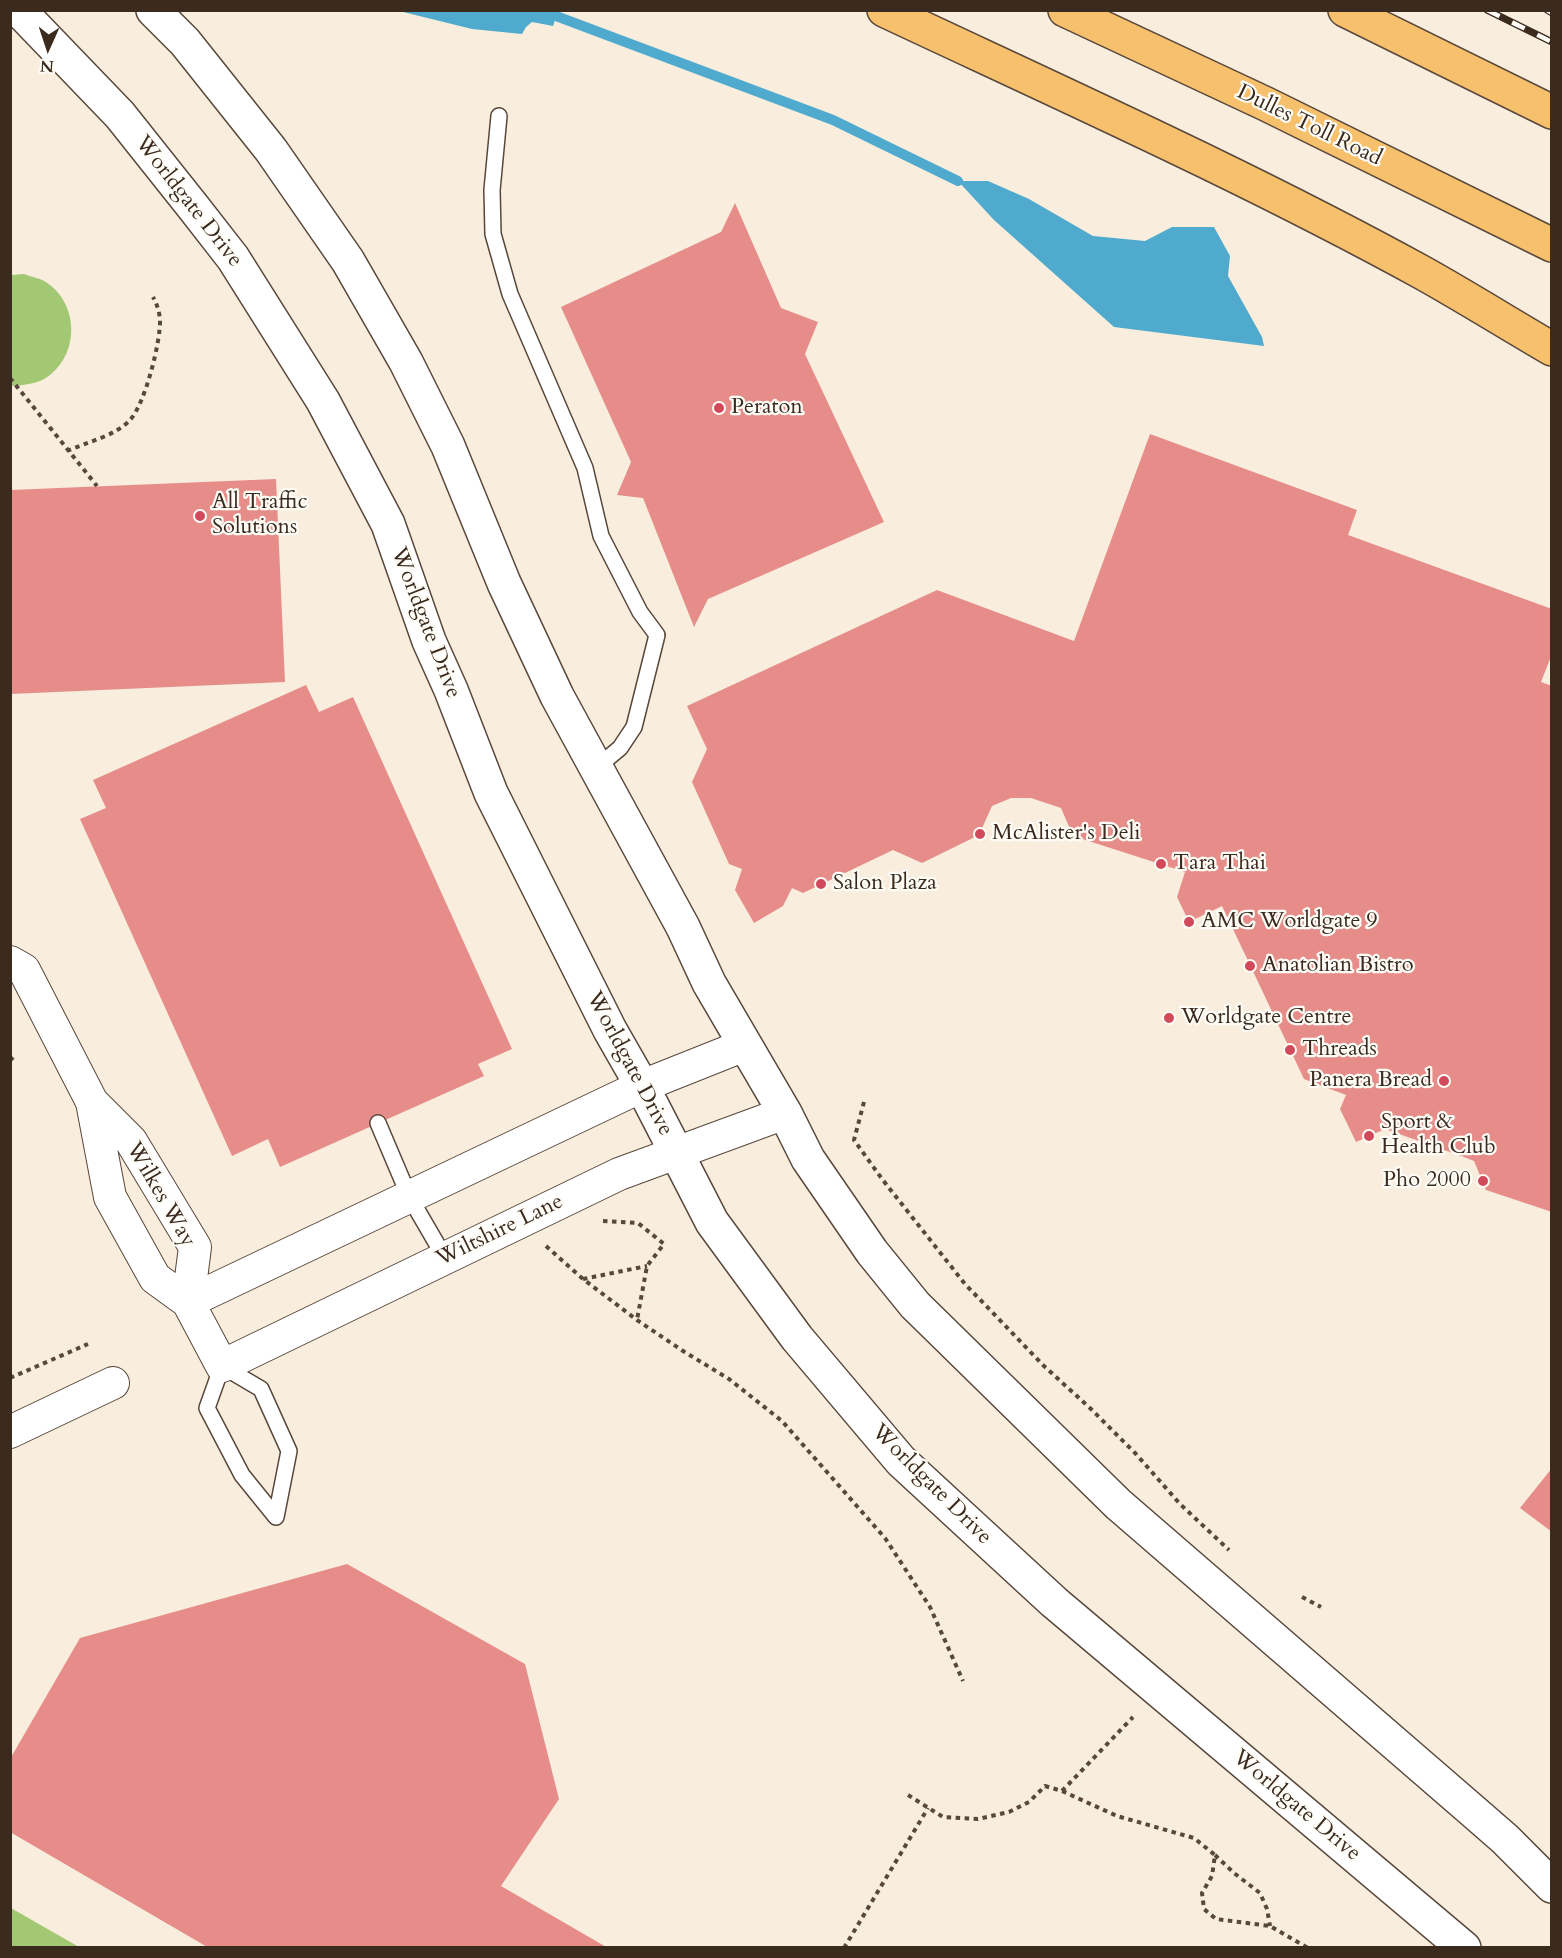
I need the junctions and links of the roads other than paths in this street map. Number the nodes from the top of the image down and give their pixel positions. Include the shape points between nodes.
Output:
1 (19, 10) edge
2 (153, 10) edge
3 (884, 10) edge
4 (1065, 10) edge
5 (1345, 10) edge
6 (1551, 112) edge
7 (499, 116) dead end
8 (1551, 245) edge
9 (1551, 349) edge
10 (596, 768) junction
11 (10, 962) edge
12 (745, 1045) junction
13 (642, 1086) junction
14 (92, 1102) junction
15 (785, 1113) junction
16 (378, 1123) dead end
17 (677, 1153) junction
18 (409, 1196) junction
19 (444, 1258) junction
20 (188, 1302) junction
21 (222, 1366) junction
22 (113, 1383) dead end
23 (10, 1432) edge
24 (1551, 1886) edge
25 (1464, 1947) edge

1 - 13 street, Worldgate Drive via 120,115 233,258 323,401 388,525 429,641 491,793
2 - 10 street via 185,42 271,150 348,261 448,446 504,583
3 - 9 highway via 1332,226 1424,274
4 - 8 highway, Dulles Toll Road
5 - 6 highway
7 - 10 lane via 492,190 493,234 510,294 585,468 601,536 640,612 657,634 634,727 620,748
10 - 12 street
11 - 14 street, Wilkes Way via 24,970
12 - 13 street
12 - 15 street
13 - 17 street, Worldgate Drive
13 - 18 street
14 - 20 street, Wilkes Way via 110,1197 155,1278
14 - 20 street, Wilkes Way via 131,1141 195,1247
15 - 17 street, Wiltshire Lane
15 - 24 street via 808,1159 838,1204 915,1305 1118,1504 1505,1839
16 - 18 lane
17 - 19 street, Wiltshire Lane via 619,1174
17 - 25 street, Worldgate Drive via 712,1222 747,1271 797,1338 901,1461 1054,1602
18 - 19 lane
18 - 20 street
19 - 21 street, Wiltshire Lane
20 - 21 street, Wilkes Way
21 - 21 lane via 207,1408 242,1475 276,1517 289,1451 261,1389
22 - 23 street

